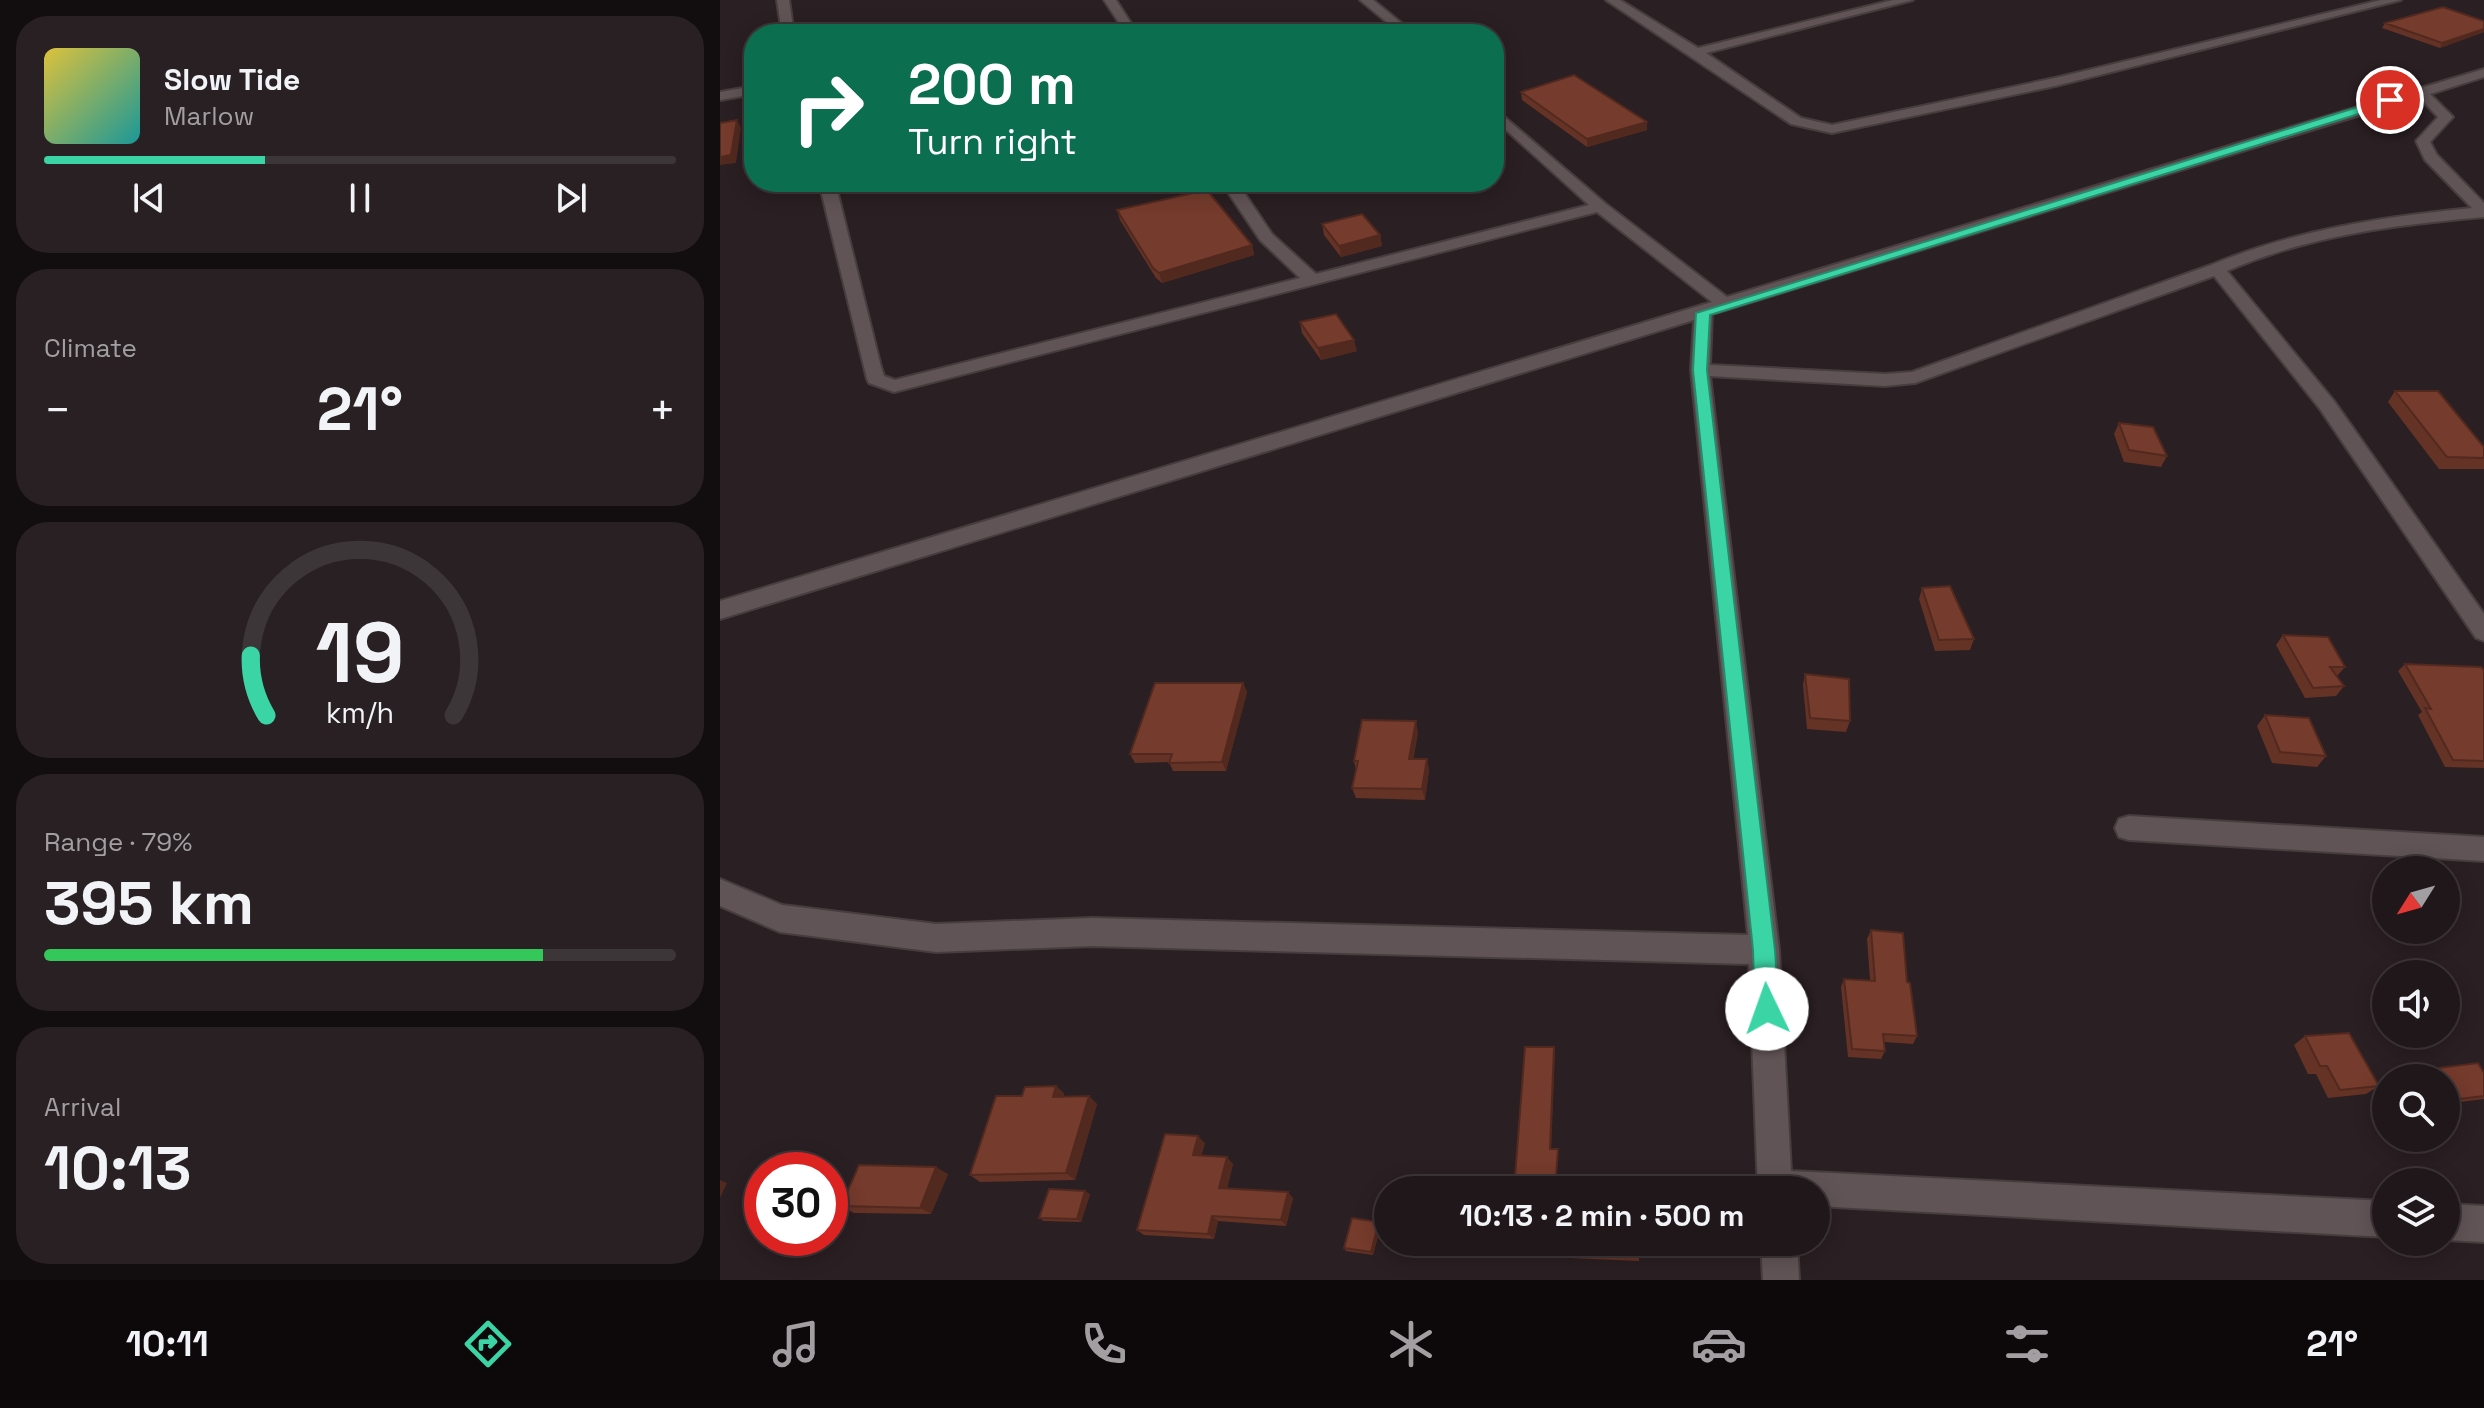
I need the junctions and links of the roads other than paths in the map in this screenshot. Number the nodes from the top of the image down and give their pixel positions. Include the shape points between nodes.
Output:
1 (783, 0) edge
2 (1110, 0) edge
3 (1366, 0) edge
4 (1612, 0) edge
5 (1907, 0) edge
6 (2395, 0) edge
7 (787, 24) edge
8 (1125, 24) edge
9 (1396, 24) edge
10 (1696, 52) junction
11 (2484, 73) edge
12 (2420, 91) junction
13 (744, 92) edge
14 (720, 96) edge
15 (1504, 121) edge
16 (829, 192) edge
17 (1238, 192) edge
18 (1600, 207) junction
19 (2484, 212) edge
20 (2217, 269) junction
21 (1313, 280) junction
22 (1714, 309) junction
23 (1700, 370) junction
24 (720, 610) edge
25 (2484, 632) edge
26 (2129, 828) dead end
27 (2484, 849) edge
28 (720, 892) edge
29 (1764, 950) junction
30 (1774, 1176) edge
31 (1830, 1191) edge
32 (2372, 1218) edge
33 (2460, 1223) edge
34 (2484, 1224) edge
35 (1780, 1256) edge
36 (1781, 1280) edge

1 - 7 street
2 - 8 street
3 - 9 street
4 - 10 street
5 - 10 street
6 - 10 street via 1832,129 1796,121
11 - 12 street
12 - 19 street via 2446,117 2423,141 2430,157
12 - 22 street
13 - 14 street
15 - 18 street
16 - 21 street via 872,367 876,379 894,386
17 - 21 street via 1268,240
18 - 21 street
18 - 22 street
19 - 20 street via 2322,234
20 - 23 street via 1915,377
20 - 25 street via 2327,405
22 - 23 street
22 - 24 street
23 - 29 street
26 - 27 street
28 - 29 street via 780,918 936,938 1092,932
29 - 30 street
31 - 32 street
33 - 34 street
35 - 36 street

